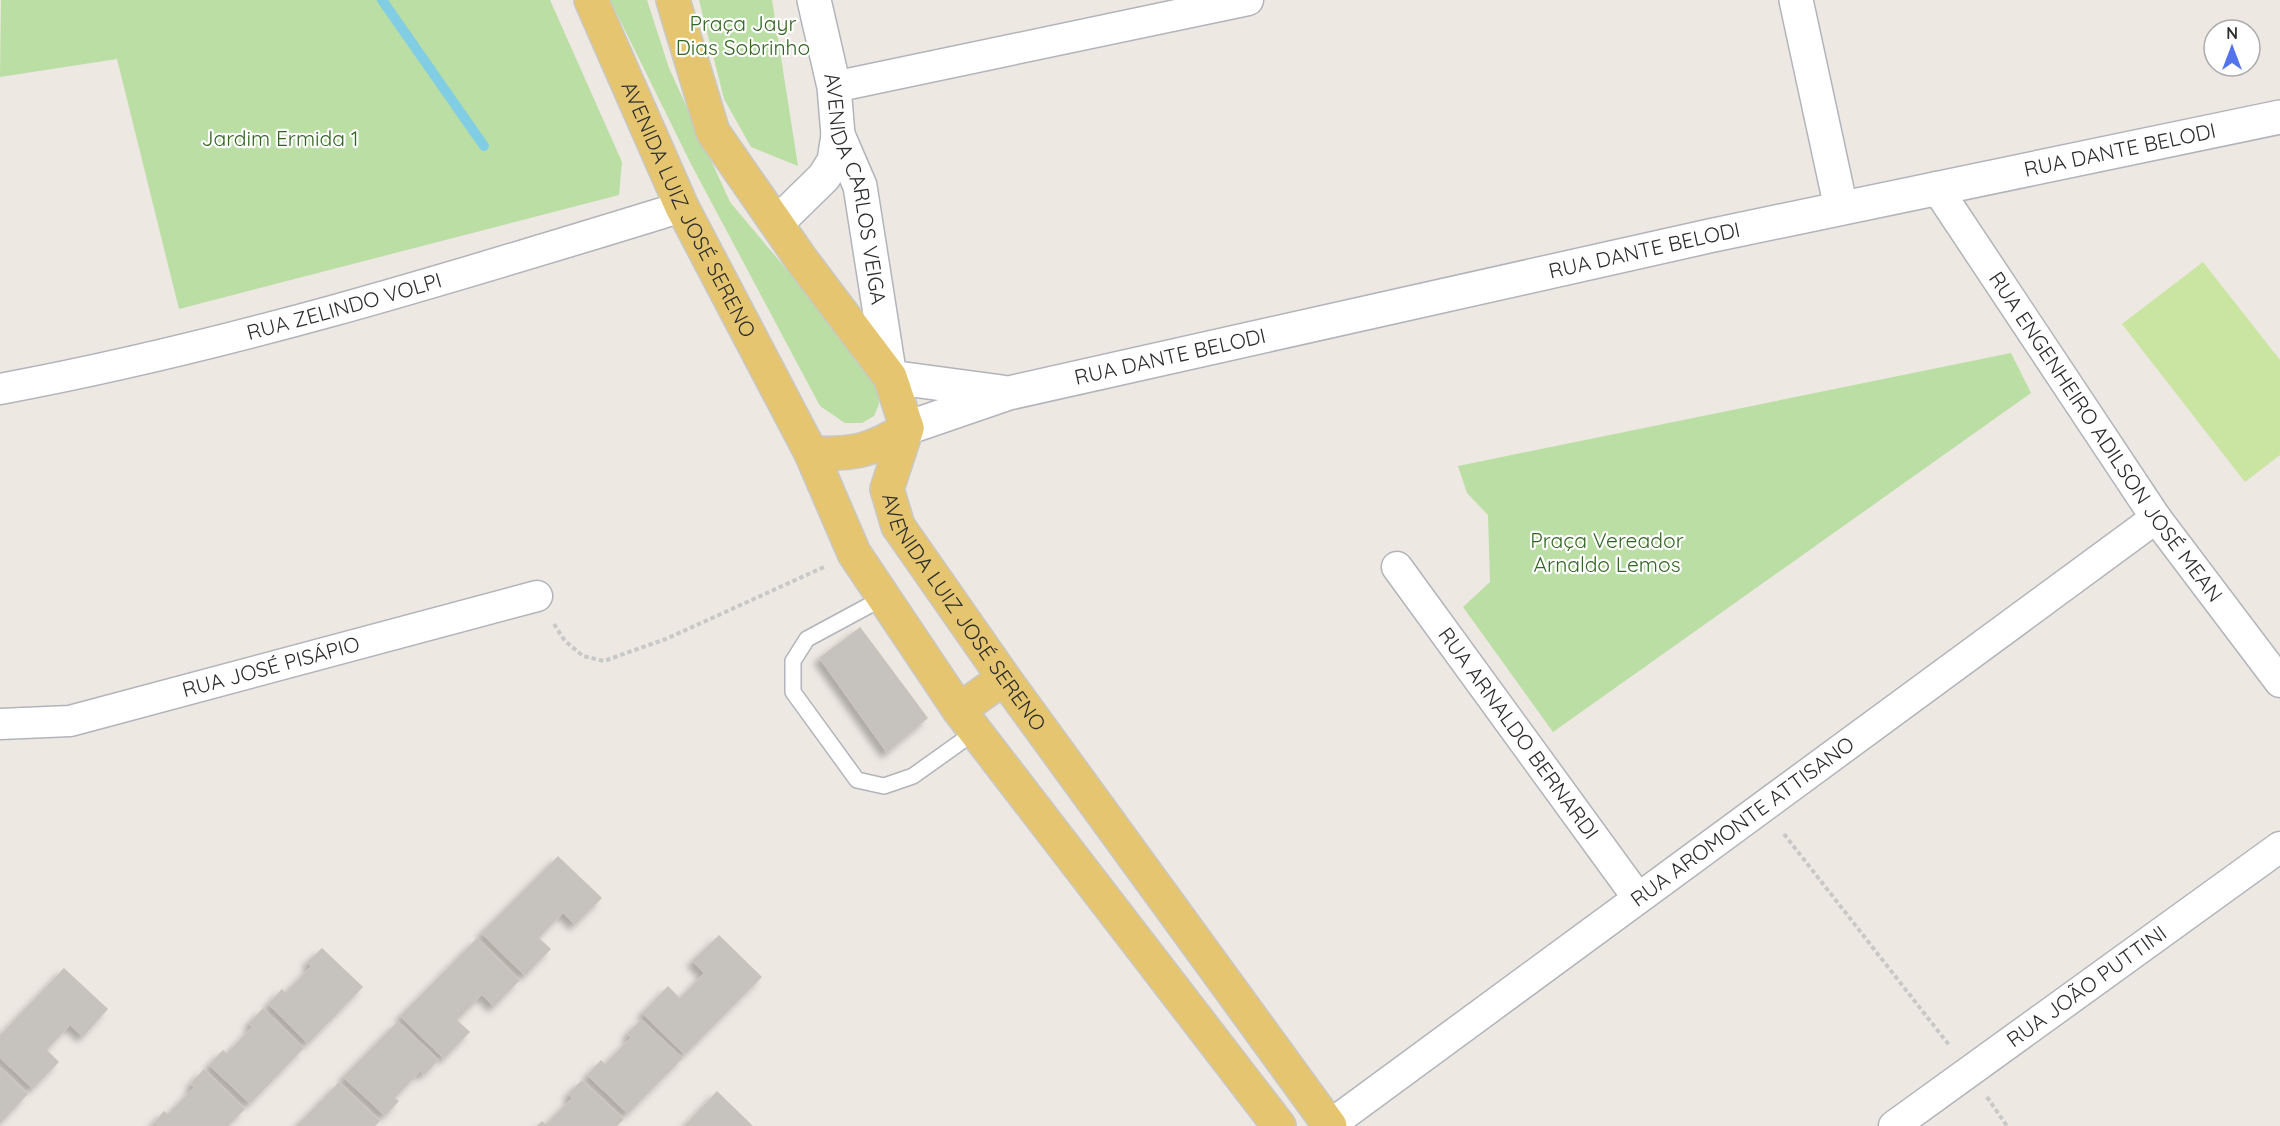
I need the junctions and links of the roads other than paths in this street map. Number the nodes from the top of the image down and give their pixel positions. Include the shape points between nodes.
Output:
1 (591, 0) edge
2 (673, 0) edge
3 (814, 0) edge
4 (1248, 0) edge
5 (1796, 0) edge
6 (834, 87) junction
7 (2280, 117) edge
8 (2226, 129) junction
9 (2280, 134) edge
10 (838, 135) junction
11 (1936, 187) junction
12 (682, 207) junction
13 (1841, 208) junction
14 (777, 223) junction
15 (890, 377) junction
16 (0, 389) edge
17 (1009, 393) junction
18 (908, 428) junction
19 (811, 453) junction
20 (2156, 518) junction
21 (1397, 567) dead end
22 (537, 596) road end
23 (883, 598) junction
24 (1004, 678) junction
25 (2280, 681) edge
26 (967, 720) junction
27 (0, 724) edge
28 (2280, 846) edge
29 (1638, 898) junction
30 (1330, 1125) edge
31 (1279, 1126) edge
32 (1894, 1126) edge

1 - 12 main road, AVENIDA LUIZ JOSÉ SERENO
2 - 14 main road via 713,132
3 - 6 main road, AVENIDA CARLOS VEIGA
4 - 6 street
5 - 13 main road
6 - 10 main road, AVENIDA CARLOS VEIGA
7 - 8 main road, RUA DANTE BELODI
8 - 9 main road
8 - 11 main road, RUA DANTE BELODI
10 - 14 main road via 834,161 824,177
10 - 15 main road, AVENIDA CARLOS VEIGA via 860,186
11 - 13 main road, RUA DANTE BELODI
11 - 20 street, RUA ENGENHEIRO ADILSON JOSÉ MEAN
12 - 16 street, RUA ZELINDO VOLPI via 360,305 108,369
12 - 19 main road, AVENIDA LUIZ JOSÉ SERENO
13 - 17 main road, RUA DANTE BELODI
14 - 15 main road
15 - 17 main road
15 - 18 main road
17 - 18 main road
18 - 19 main road via 886,442 854,454
18 - 24 main road, AVENIDA LUIZ JOSÉ SERENO via 886,489 898,526
19 - 23 main road, AVENIDA LUIZ JOSÉ SERENO via 854,554
20 - 25 street, RUA ENGENHEIRO ADILSON JOSÉ MEAN
20 - 29 street, RUA AROMONTE ATTISANO
21 - 29 street, RUA ARNALDO BERNARDI
22 - 27 street, RUA JOSÉ PISÁPIO via 70,721
23 - 26 main road, AVENIDA LUIZ JOSÉ SERENO
23 - 26 lane via 807,639 793,661 793,692 857,780 884,786 913,776
24 - 26 main road
24 - 30 main road, AVENIDA LUIZ JOSÉ SERENO
26 - 31 main road, AVENIDA LUIZ JOSÉ SERENO
28 - 32 street, RUA JOÃO PUTTINI
29 - 30 street, RUA AROMONTE ATTISANO

